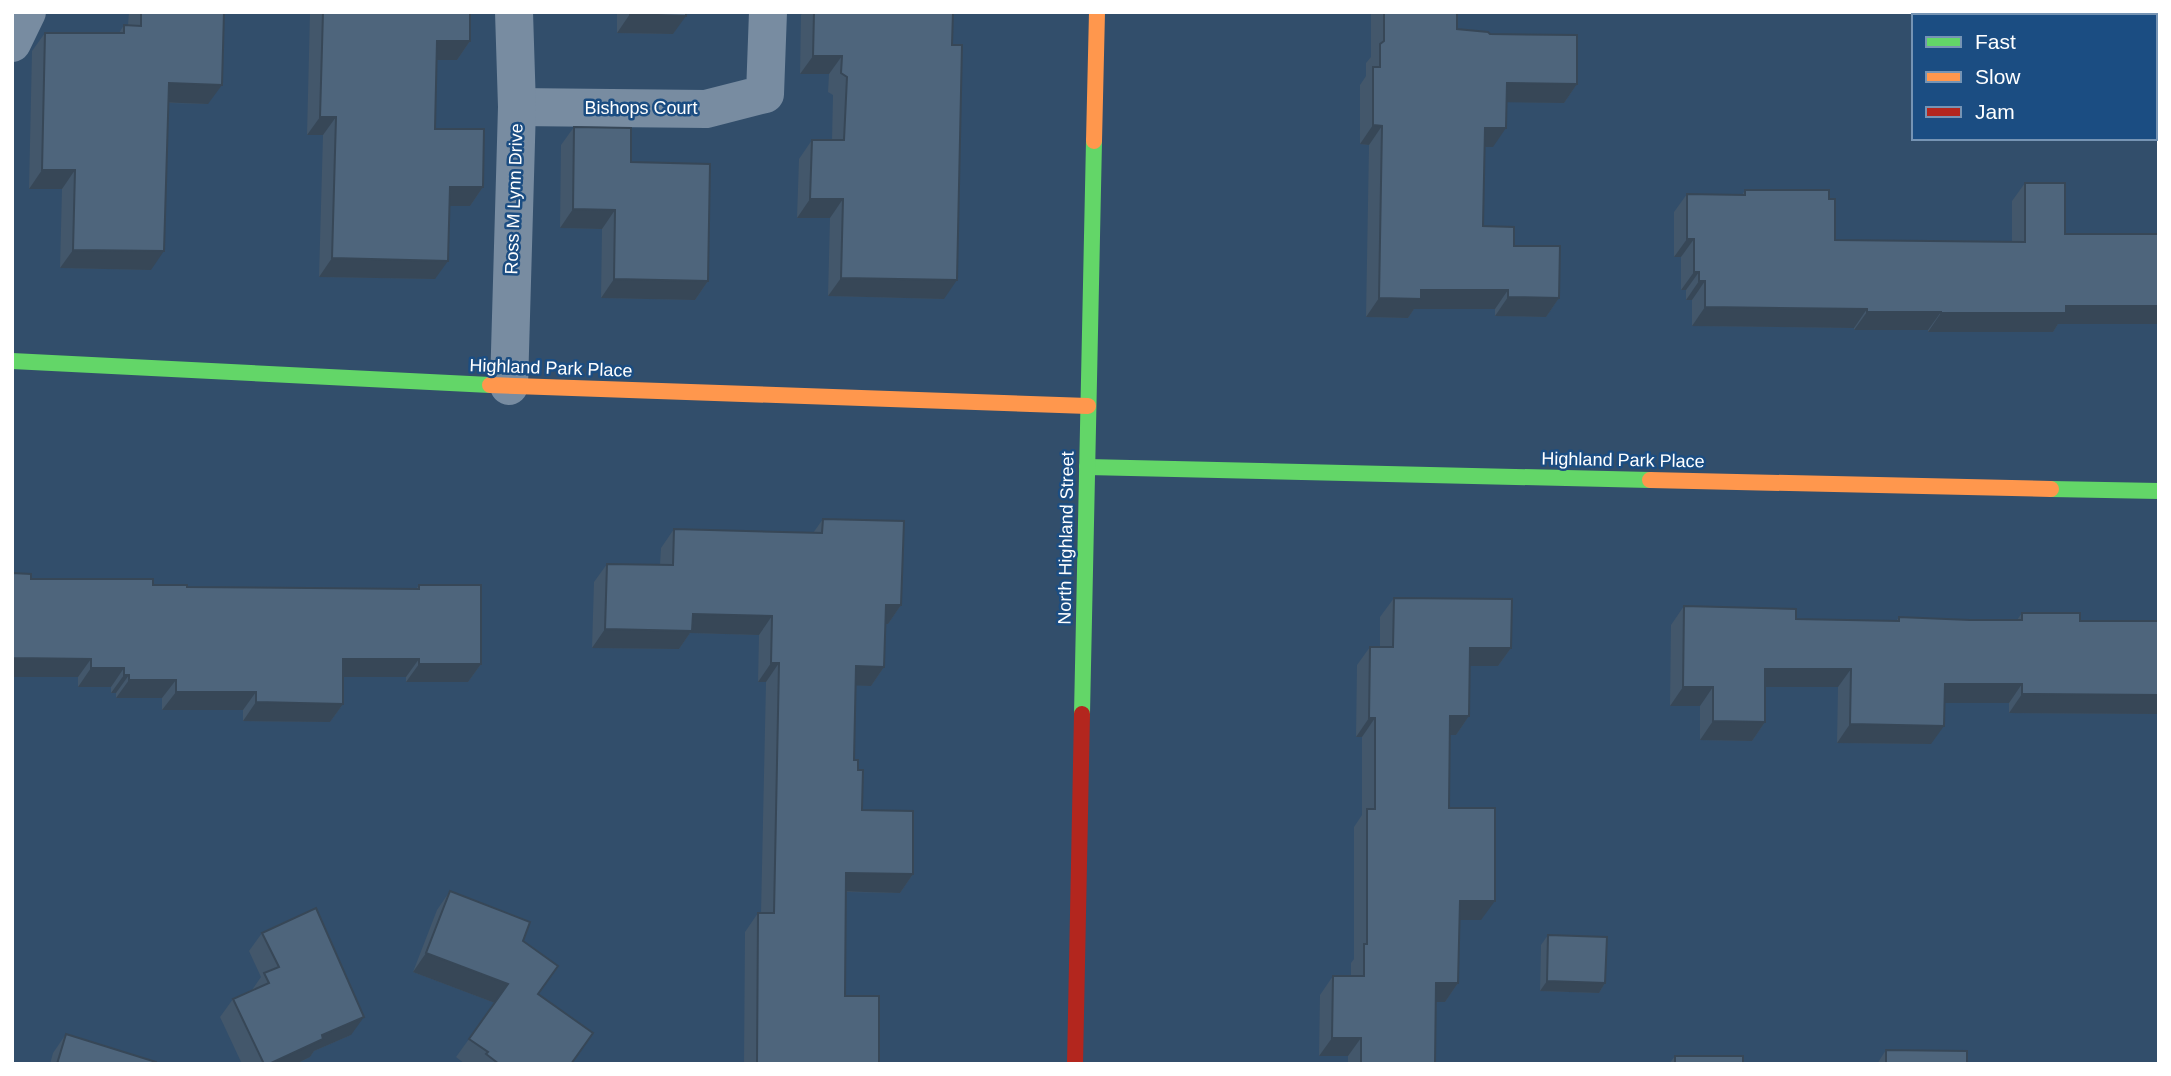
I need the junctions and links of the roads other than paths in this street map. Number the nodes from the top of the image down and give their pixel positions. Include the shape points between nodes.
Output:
1 (27, 12) edge
2 (514, 12) edge
3 (768, 12) edge
4 (1097, 12) edge
5 (12, 43) edge
6 (517, 107) junction
7 (12, 361) edge
8 (509, 386) junction
9 (1088, 406) junction
10 (1087, 467) junction
11 (2159, 491) edge
12 (1074, 1064) edge

1 - 5 street
2 - 6 street, Ross M Lynn Drive
3 - 6 street, Bishops Court via 765,94 706,109
4 - 9 street, North Highland Street
6 - 8 street, Ross M Lynn Drive
7 - 8 street, Highland Park Place
8 - 9 street, Highland Park Place
9 - 10 street, North Highland Street
10 - 11 street, Highland Park Place
10 - 12 street, North Highland Street

